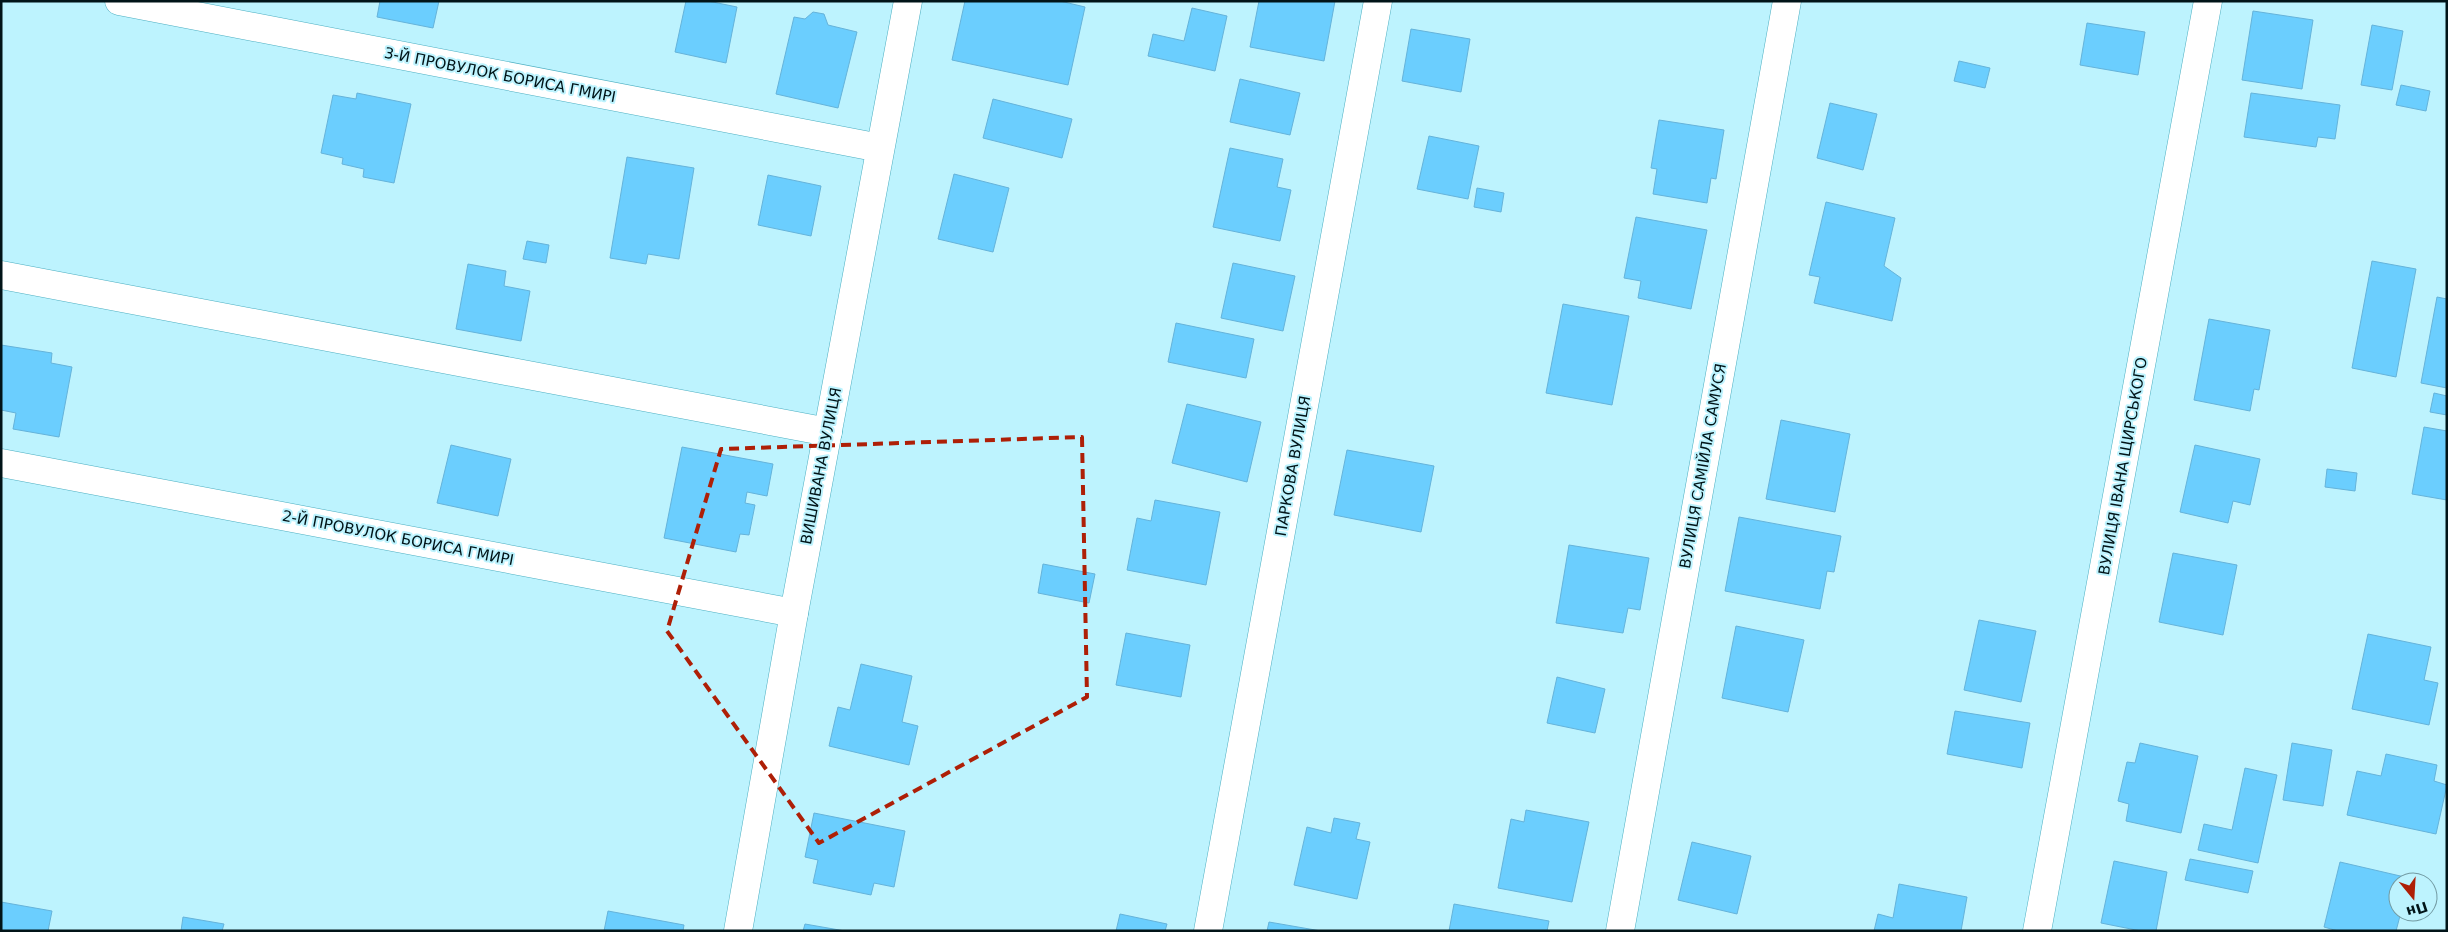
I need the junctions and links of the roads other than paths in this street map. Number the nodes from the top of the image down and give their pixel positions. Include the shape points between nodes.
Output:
1 (119, 1) edge
2 (908, 1) edge
3 (1378, 1) edge
4 (1787, 1) edge
5 (2208, 1) edge
6 (880, 148) junction
7 (1, 276) edge
8 (828, 432) junction
9 (1, 464) edge
10 (794, 613) junction
11 (738, 931) edge
12 (1208, 931) edge
13 (1620, 931) edge
14 (2037, 931) edge

1 - 6 street, 3-Й ПРОВУЛОК БОРИСА ГМИРІ
2 - 6 street, ВИШИВАНА ВУЛИЦЯ
3 - 12 street, ПАРКОВА ВУЛИЦЯ
4 - 13 street, ВУЛИЦЯ САМІЙЛА САМУСЯ
5 - 14 street, ВУЛИЦЯ ІВАНА ЩИРСЬКОГО
6 - 8 street, ВИШИВАНА ВУЛИЦЯ
7 - 8 street
8 - 10 street, ВИШИВАНА ВУЛИЦЯ
9 - 10 street, 2-Й ПРОВУЛОК БОРИСА ГМИРІ
10 - 11 street, ВИШИВАНА ВУЛИЦЯ

